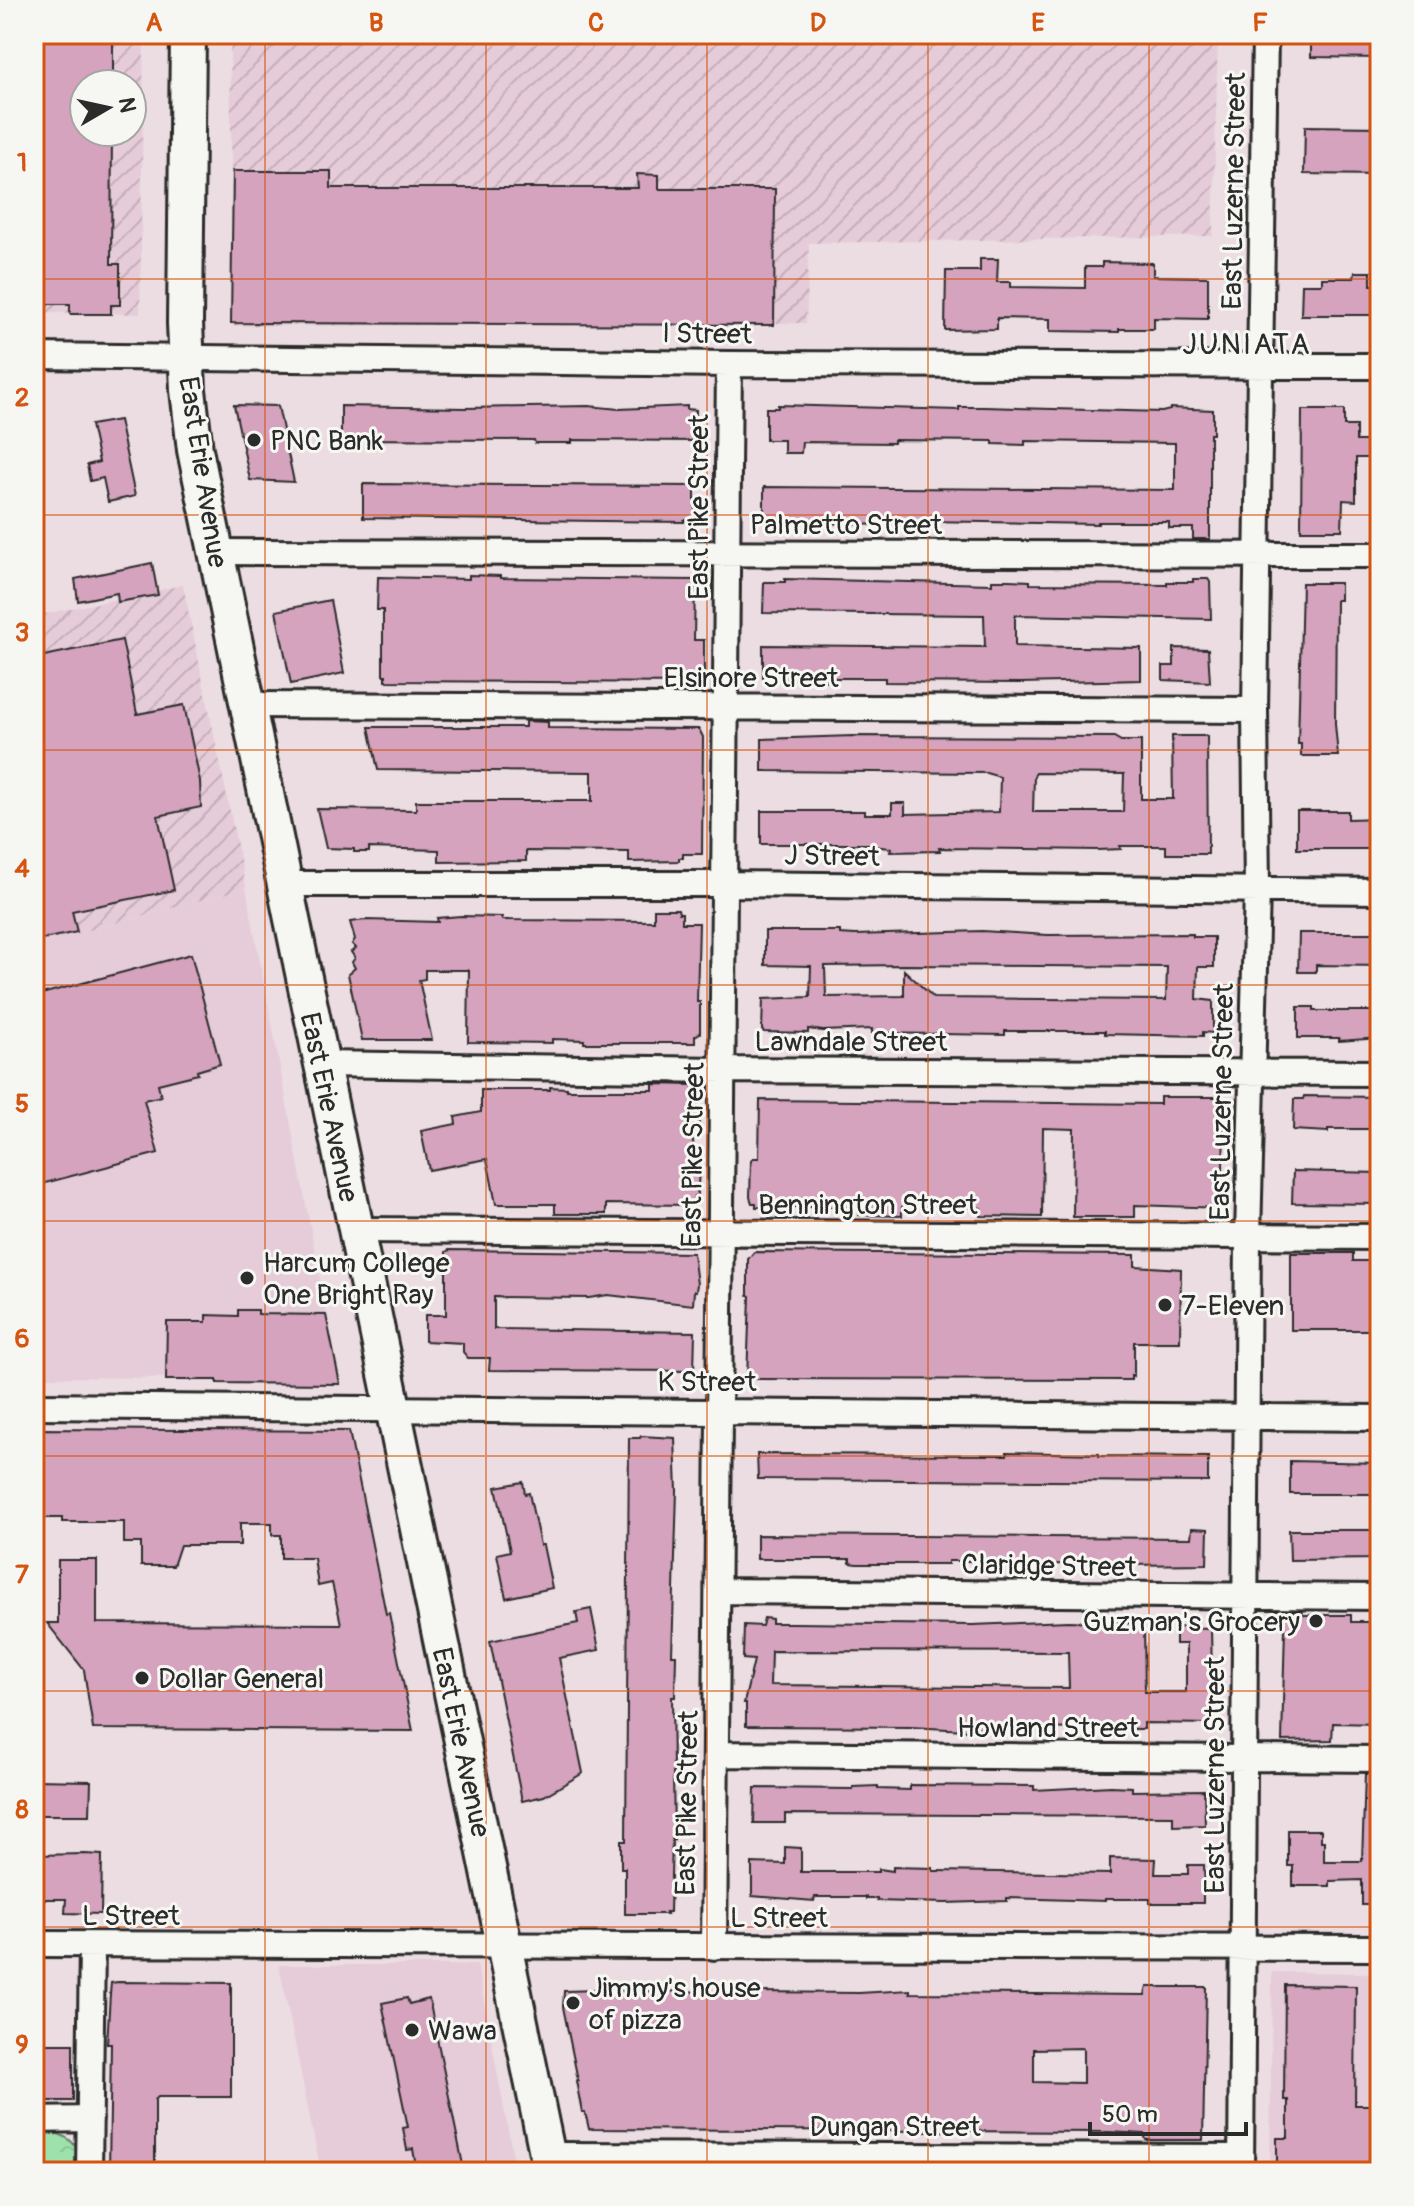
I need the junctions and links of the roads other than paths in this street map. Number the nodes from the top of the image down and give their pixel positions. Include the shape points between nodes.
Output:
1 (188, 34) edge
2 (1265, 34) edge
3 (34, 356) edge
4 (186, 357) junction
5 (729, 364) junction
6 (1260, 364) junction
7 (1380, 366) edge
8 (215, 552) junction
9 (727, 554) junction
10 (1257, 554) junction
11 (1380, 555) edge
12 (247, 705) junction
13 (726, 707) junction
14 (1255, 710) junction
15 (284, 884) junction
16 (724, 884) junction
17 (1257, 890) junction
18 (1380, 891) edge
19 (321, 1064) junction
20 (722, 1070) junction
21 (1252, 1072) junction
22 (1380, 1073) edge
23 (355, 1230) junction
24 (721, 1233) junction
25 (1248, 1236) junction
26 (1380, 1237) edge
27 (34, 1406) edge
28 (393, 1411) junction
29 (719, 1411) junction
30 (1247, 1417) junction
31 (1380, 1418) edge
32 (718, 1591) junction
33 (1246, 1597) junction
34 (1380, 1597) edge
35 (716, 1754) junction
36 (1245, 1759) junction
37 (1380, 1759) edge
38 (34, 1944) edge
39 (92, 1945) junction
40 (504, 1946) junction
41 (714, 1947) junction
42 (1243, 1947) junction
43 (1380, 1948) edge
44 (90, 2119) junction
45 (34, 2120) edge
46 (549, 2164) edge
47 (1241, 2164) edge
48 (89, 2172) edge

1 - 4 main road, East Erie Avenue
2 - 6 street, East Luzerne Street
3 - 4 street, I Street
4 - 5 street, I Street
4 - 8 main road, East Erie Avenue via 193,434
5 - 6 street, I Street
5 - 9 street, East Pike Street
6 - 7 street, I Street
6 - 10 street, East Luzerne Street
8 - 9 street, Palmetto Street
8 - 12 main road, East Erie Avenue
9 - 10 street, Palmetto Street
9 - 13 street, East Pike Street
10 - 11 street, Palmetto Street
10 - 14 street, East Luzerne Street
12 - 13 street, Elsinore Street
12 - 15 main road, East Erie Avenue
13 - 14 street, Elsinore Street
13 - 16 street, East Pike Street
14 - 17 street, East Luzerne Street
15 - 16 street, J Street
15 - 19 main road, East Erie Avenue
16 - 17 street, J Street
16 - 20 street, East Pike Street
17 - 18 street, J Street
17 - 21 street, East Luzerne Street
19 - 20 street, Lawndale Street
19 - 23 main road, East Erie Avenue
20 - 21 street, Lawndale Street
20 - 24 street, East Pike Street
21 - 22 street, Lawndale Street
21 - 25 street, East Luzerne Street
23 - 24 street, Bennington Street
23 - 28 main road, East Erie Avenue
24 - 25 street, Bennington Street
24 - 29 street, East Pike Street
25 - 26 street, Bennington Street
25 - 30 street, East Luzerne Street
27 - 28 street, K Street
28 - 29 street, K Street
28 - 40 main road, East Erie Avenue
29 - 30 street, K Street
29 - 32 street, East Pike Street
30 - 31 street, K Street
30 - 33 street, East Luzerne Street
32 - 33 street, Claridge Street
32 - 35 street, East Pike Street
33 - 34 street, Claridge Street
33 - 36 street, East Luzerne Street
35 - 36 street, Howland Street
35 - 41 street, East Pike Street
36 - 37 street, Howland Street
36 - 42 street, East Luzerne Street
38 - 39 street, L Street
39 - 40 street, L Street
39 - 44 street
40 - 41 street, L Street
40 - 46 main road, East Erie Avenue
41 - 42 street, L Street
42 - 43 street, L Street
42 - 47 street, East Luzerne Street
44 - 45 street
44 - 48 street
46 - 47 street, Dungan Street

